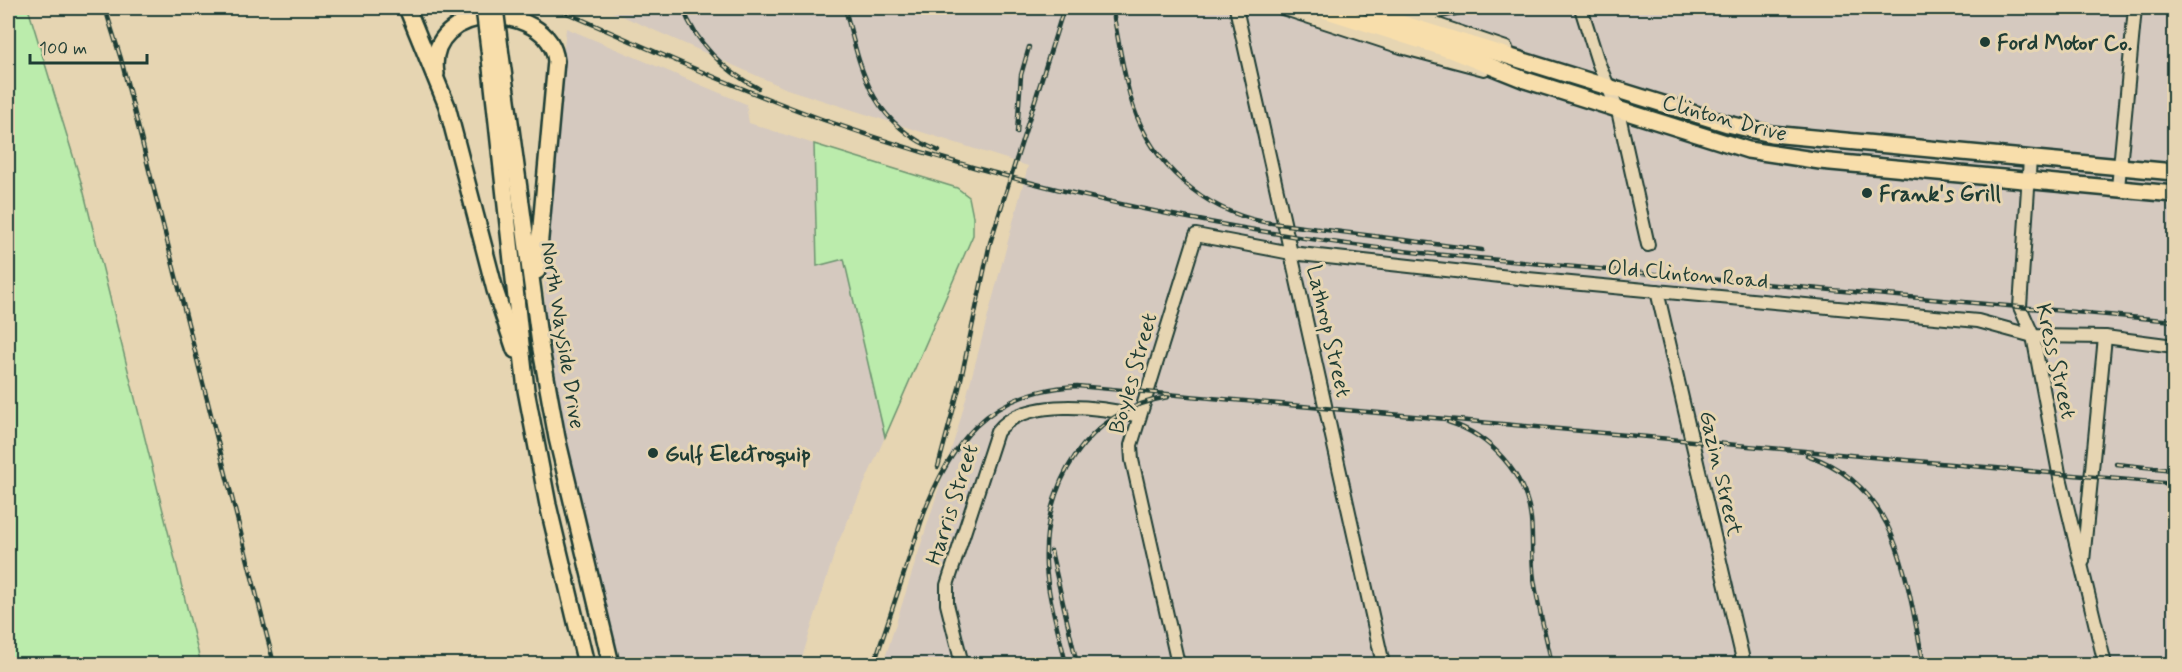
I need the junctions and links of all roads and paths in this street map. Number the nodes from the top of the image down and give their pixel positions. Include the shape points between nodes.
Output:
1 (407, 8) edge
2 (484, 8) edge
3 (495, 8) edge
4 (1236, 8) edge
5 (1282, 8) edge
6 (1318, 8) edge
7 (1352, 8) edge
8 (1388, 8) edge
9 (1457, 8) edge
10 (1581, 8) edge
11 (2135, 8) edge
12 (1414, 16) junction
13 (495, 49) junction
14 (1546, 66) junction
15 (436, 74) junction
16 (1525, 80) junction
17 (1607, 85) junction
18 (1618, 111) junction
19 (1870, 144) junction
20 (2030, 159) junction
21 (1867, 166) junction
22 (2120, 167) junction
23 (2175, 172) edge
24 (2028, 181) junction
25 (2118, 188) junction
26 (2175, 194) edge
27 (1196, 235) joint
28 (1648, 245) dead end
29 (1291, 253) junction
30 (1657, 291) junction
31 (536, 314) junction
32 (2033, 336) junction
33 (2105, 337) junction
34 (2175, 346) edge
35 (526, 390) junction
36 (1139, 416) junction
37 (2082, 568) junction
38 (586, 664) edge
39 (611, 664) edge
40 (962, 664) edge
41 (1178, 664) edge
42 (1383, 664) edge
43 (1744, 664) edge
44 (2105, 664) edge

1 - 15 main road
2 - 13 main road, North Wayside Drive, bridge
3 - 13 main road, North Wayside Drive, bridge
4 - 29 street, Lathrop Street
5 - 16 street via 1401,47
6 - 16 main road, Clinton Drive via 1450,50
7 - 14 main road, Clinton Drive
8 - 12 street
9 - 12 street
10 - 17 street
11 - 22 street
12 - 14 street via 1529,56
13 - 31 main road, North Wayside Drive
13 - 35 main road, North Wayside Drive
14 - 17 main road, Clinton Drive
15 - 31 main road via 435,56 441,36 451,22 473,13 492,9 521,12 551,36 556,61
15 - 35 main road
16 - 18 main road, Clinton Drive
17 - 18 street
17 - 19 main road, Clinton Drive via 1761,132
18 - 21 main road, Clinton Drive via 1748,150
18 - 28 street
19 - 20 main road, Clinton Drive
19 - 21 main road
20 - 22 main road, Clinton Drive
20 - 24 street, Kress Street
21 - 24 main road, Clinton Drive
22 - 23 main road, Clinton Drive
22 - 25 street
24 - 25 main road, Clinton Drive
24 - 32 street, Kress Street via 2020,307
25 - 26 main road, Clinton Drive
27 - 29 street, Old Clinton Road
27 - 36 street, Boyles Street
29 - 30 street, Old Clinton Road
29 - 42 street, Lathrop Street
30 - 32 street, Old Clinton Road via 1978,321
30 - 43 street, Gazin Street
31 - 39 main road, North Wayside Drive via 565,477
32 - 33 street, Old Clinton Road
32 - 37 street, Kress Street
33 - 34 street, Old Clinton Road
33 - 37 street, Kress Street
35 - 38 main road, North Wayside Drive via 548,505
36 - 40 street, Harris Street via 1091,408 1057,408 1015,419 997,432 947,585 947,604
36 - 41 street, Boyles Street via 1132,438 1132,460
37 - 44 street, Kress Street

